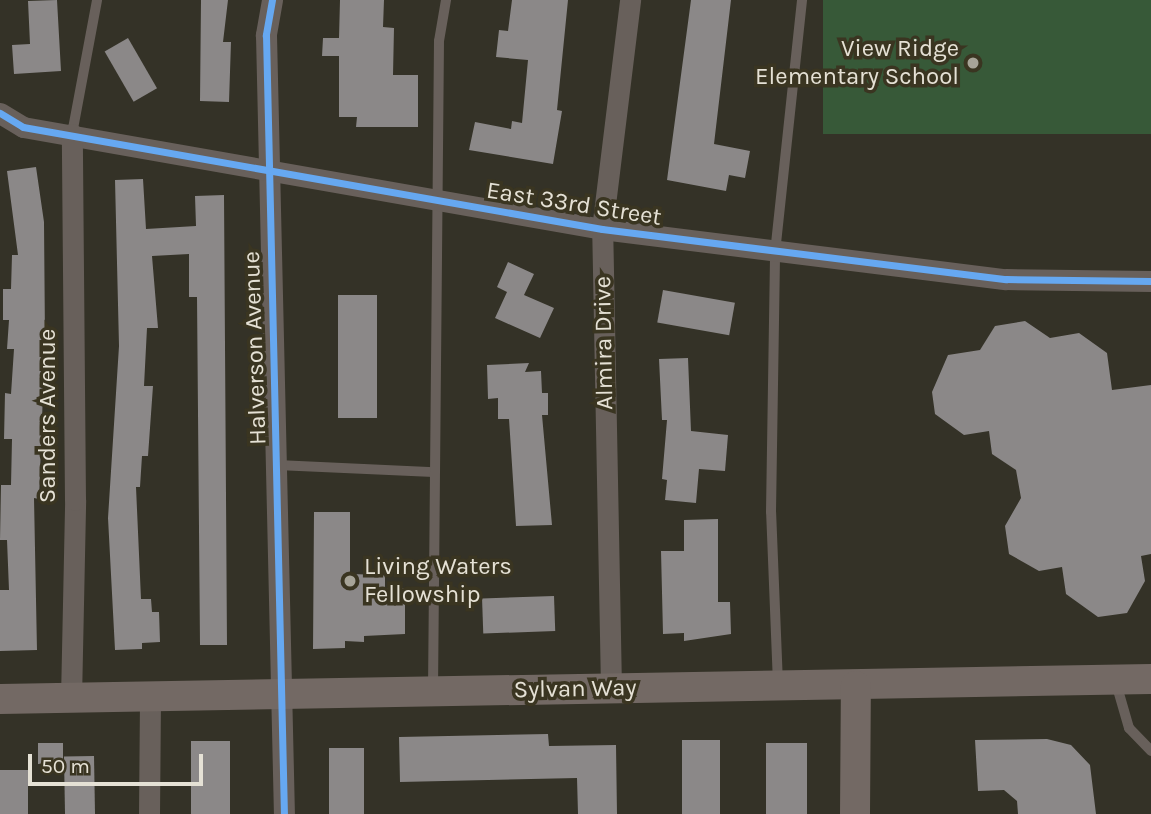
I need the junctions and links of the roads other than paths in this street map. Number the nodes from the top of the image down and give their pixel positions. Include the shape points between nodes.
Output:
1 (97, 0) edge
2 (272, 0) edge
3 (446, 0) edge
4 (630, 0) edge
5 (802, 0) edge
6 (0, 113) edge
7 (72, 134) junction
8 (269, 173) junction
9 (437, 201) junction
10 (602, 229) junction
11 (775, 253) junction
12 (1151, 281) edge
13 (277, 465) junction
14 (434, 472) junction
15 (1151, 679) edge
16 (1115, 680) junction
17 (856, 686) junction
18 (778, 687) junction
19 (611, 688) junction
20 (433, 692) junction
21 (284, 695) junction
22 (150, 698) junction
23 (0, 699) edge
24 (71, 699) junction
25 (1151, 751) edge
26 (149, 814) edge
27 (284, 814) edge
28 (855, 814) edge

1 - 7 lane
2 - 8 street, Halverson Avenue via 266,35
3 - 9 lane via 439,41
4 - 10 street, Almira Drive
5 - 11 lane
6 - 7 street, East 33rd Street via 23,127
7 - 8 street, East 33rd Street
7 - 24 street, Sanders Avenue via 75,500
8 - 9 street, East 33rd Street
8 - 13 street, Halverson Avenue
9 - 10 street, East 33rd Street
9 - 14 lane
10 - 11 street, East 33rd Street
10 - 19 street, Almira Drive
11 - 12 street, East 33rd Street via 1006,279
11 - 18 lane via 771,512
13 - 14 lane
13 - 21 street, Halverson Avenue
14 - 20 lane
15 - 16 main road, Sylvan Way
16 - 17 main road, Sylvan Way
16 - 25 lane via 1129,729
17 - 18 main road, Sylvan Way
17 - 28 main road
18 - 19 main road, Sylvan Way
19 - 20 main road, Sylvan Way
20 - 21 main road, Sylvan Way
21 - 22 main road, Sylvan Way
21 - 27 street, Halverson Avenue
22 - 24 main road, Sylvan Way
22 - 26 street
23 - 24 main road, Sylvan Way

